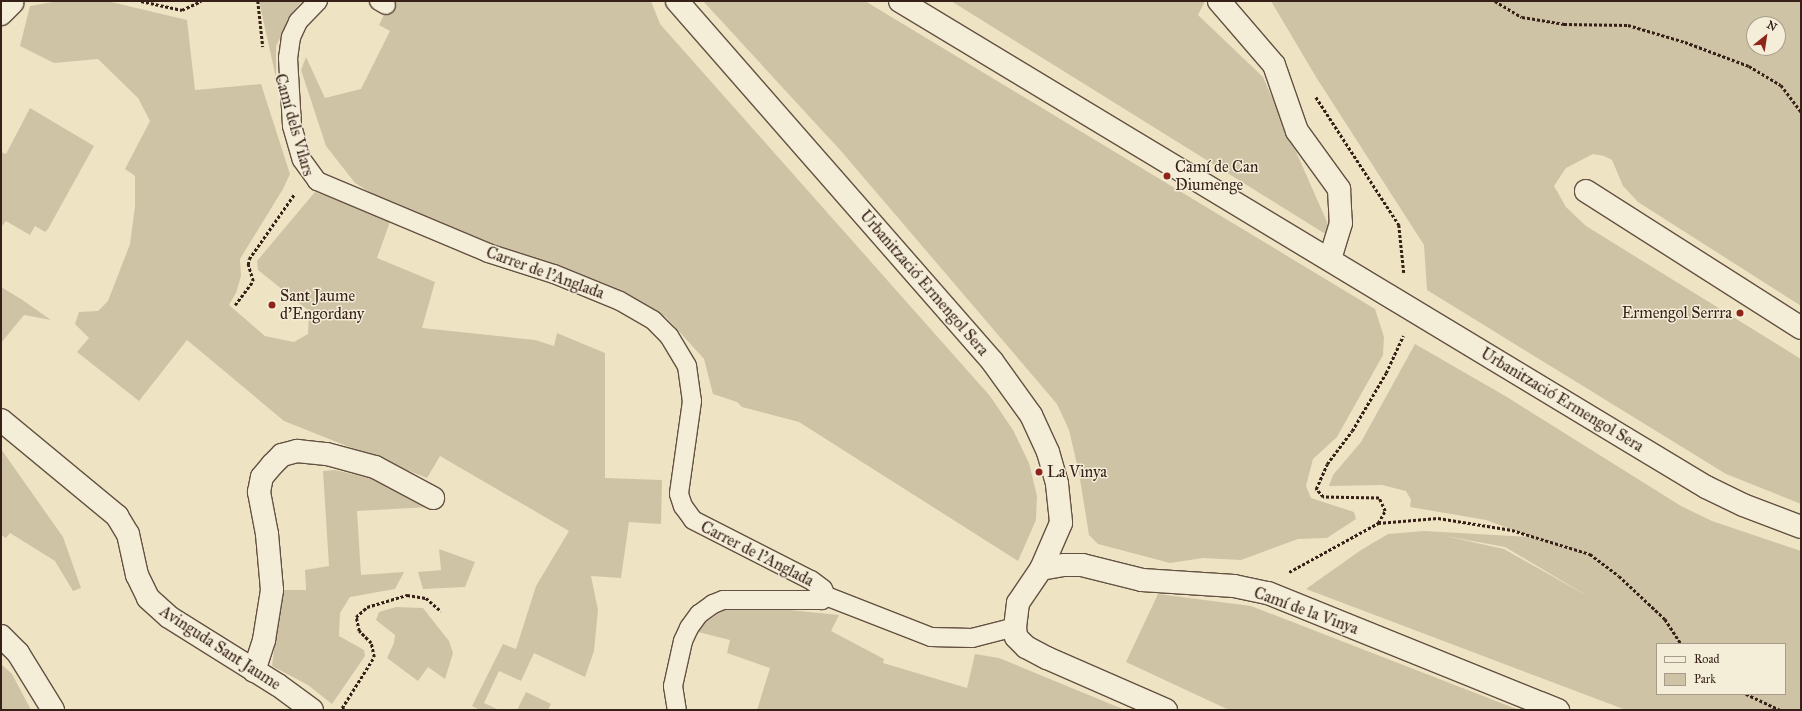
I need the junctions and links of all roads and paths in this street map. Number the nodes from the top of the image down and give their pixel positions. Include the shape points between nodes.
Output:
1 (141, 1) edge
2 (201, 1) edge
3 (258, 1) edge
4 (318, 1) edge
5 (677, 1) edge
6 (900, 1) edge
7 (1219, 1) edge
8 (1495, 1) edge
9 (264, 52) dead end
10 (1801, 112) edge
11 (300, 186) dead end
12 (1586, 191) dead end
13 (1330, 259) junction
14 (235, 306) dead end
15 (1801, 328) edge
16 (1, 420) edge
17 (433, 498) dead end
18 (1801, 527) edge
19 (1041, 569) junction
20 (1268, 593) junction
21 (826, 596) junction
22 (441, 611) dead end
23 (1015, 627) junction
24 (1, 636) edge
25 (1680, 643) edge
26 (254, 671) junction
27 (1748, 695) edge
28 (1540, 705) edge
29 (53, 710) edge
30 (312, 710) edge
31 (344, 710) edge
32 (677, 710) edge
33 (1166, 710) edge
34 (1558, 710) edge
35 (1781, 710) edge

1 - 2 path via 182,10
3 - 9 path
4 - 21 lane, Carrer de l'Anglada via 298,22 291,37 288,58 292,126 302,160 317,181 488,253 554,274 620,301 653,320 669,336 687,366 692,401 679,494 683,506 693,520 811,580 823,589
5 - 19 street, Urbanització Ermengol Sera via 992,361 1031,415 1048,452 1061,505 1059,529
6 - 13 street, Urbanització Ermengol Sera
7 - 13 street via 1274,66 1297,131 1339,189 1341,223
8 - 10 path via 1522,17 1564,24 1628,25 1685,42 1748,66 1781,84
11 - 14 path, Camí dels Vilars via 249,259 248,265 253,281
12 - 15 street
13 - 18 street, Urbanització Ermengol Sera via 1706,487 1743,505
16 - 26 street, Avinguda Sant Jaume via 117,516 128,534 137,575 148,598 169,617
17 - 26 street via 375,467 327,454 297,451 282,455 262,477 259,492 267,534 272,590 264,640
19 - 20 street, Camí de la Vinya via 1082,565 1142,580 1234,586
19 - 23 street, Urbanització Ermengol Sera via 1018,604
20 - 25 path via 1287,573 1378,523 1438,518 1512,530 1590,554 1619,576 1665,619
20 - 28 street, Camí de la Vinya
21 - 23 lane, Carrer de l'Anglada via 931,637 972,638
21 - 32 lane, Carrer de l'Anglada via 814,602 723,600 699,614 683,641 673,686
22 - 31 path via 426,598 407,595 367,607 356,617 359,631 371,643 374,657 346,702
23 - 33 street via 1016,637 1026,647
24 - 29 street via 18,653
26 - 30 street, Avinguda Sant Jaume
27 - 35 path
28 - 34 street, Camí de la Vinya

